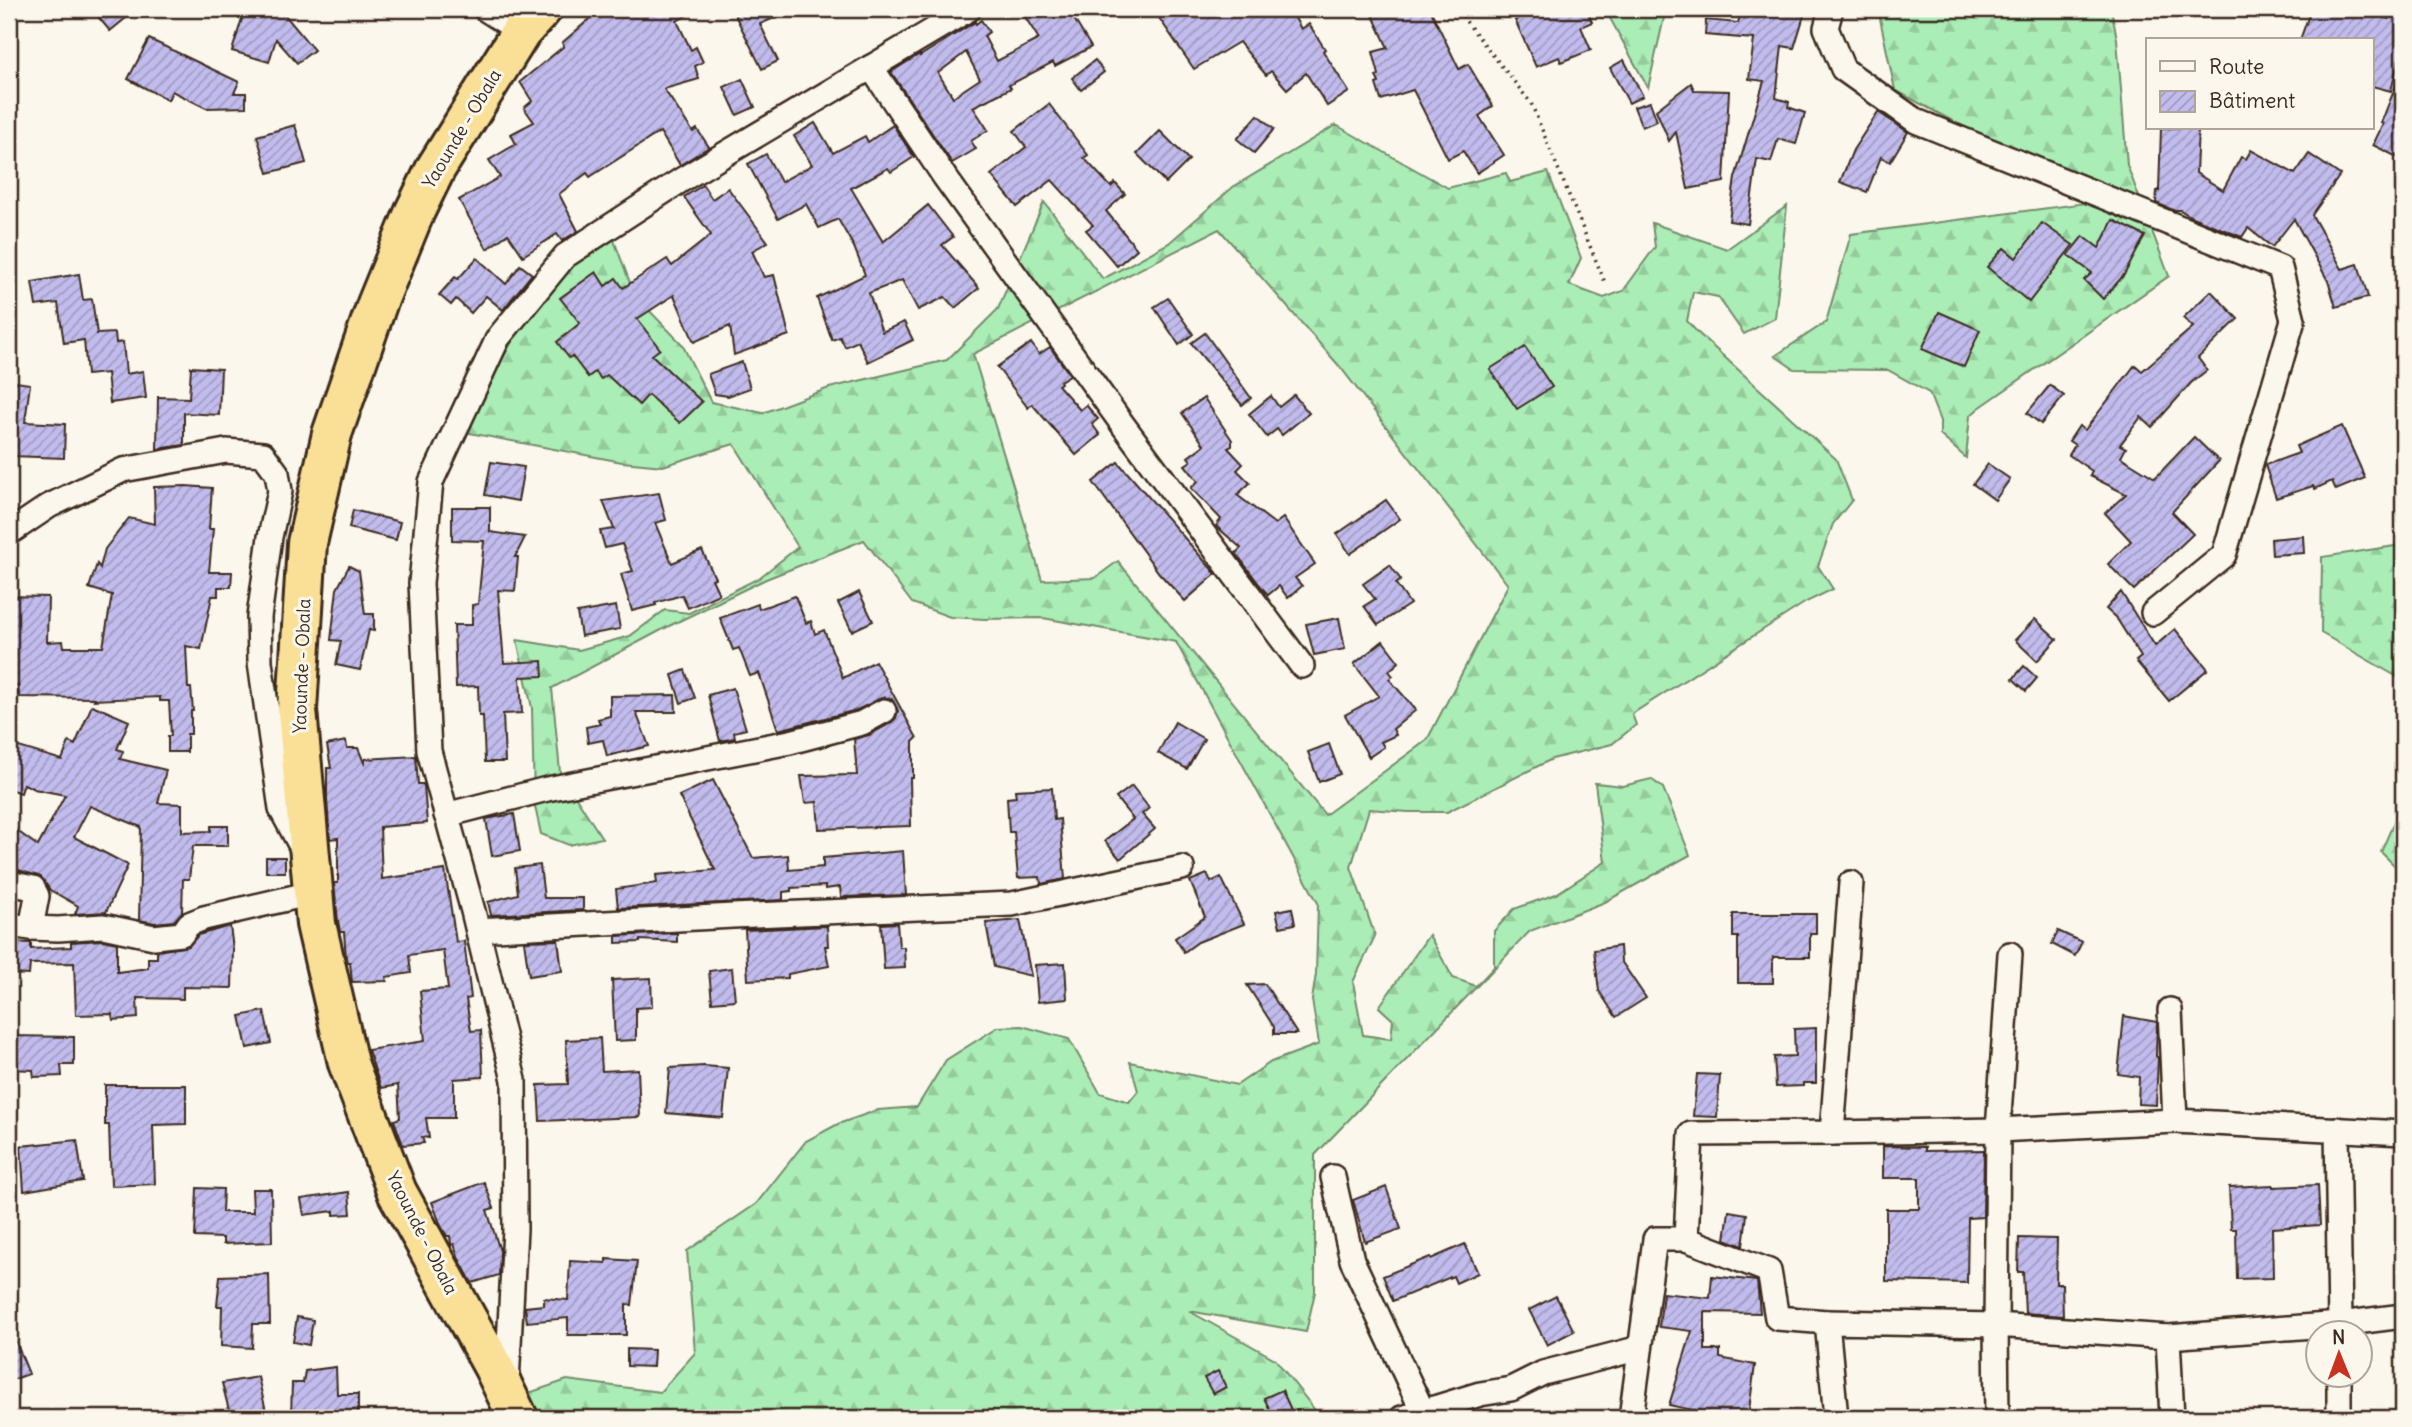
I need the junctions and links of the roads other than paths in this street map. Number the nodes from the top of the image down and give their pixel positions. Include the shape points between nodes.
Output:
1 (485, 9) edge
2 (1831, 9) edge
3 (965, 10) edge
4 (531, 20) edge
5 (871, 67) junction
6 (9, 533) edge
7 (2153, 613) dead end
8 (1302, 666) dead end
9 (884, 711) dead end
10 (446, 815) junction
11 (1182, 868) dead end
12 (311, 878) junction
13 (9, 883) edge
14 (1851, 883) dead end
15 (20, 926) edge
16 (478, 930) junction
17 (2010, 954) dead end
18 (2170, 1010) dead end
19 (2175, 1121) junction
20 (2337, 1129) junction
21 (1998, 1130) junction
22 (1832, 1133) junction
23 (2403, 1133) edge
24 (1333, 1177) dead end
25 (1686, 1239) junction
26 (2403, 1316) edge
27 (2340, 1318) edge
28 (1827, 1322) junction
29 (2374, 1322) edge
30 (1996, 1325) junction
31 (2304, 1330) edge
32 (2168, 1337) junction
33 (1640, 1348) junction
34 (2339, 1388) edge
35 (512, 1406) edge
36 (1412, 1415) edge
37 (1631, 1418) edge
38 (1836, 1418) edge
39 (1997, 1418) edge
40 (2172, 1418) edge
41 (2339, 1418) edge

1 - 4 street
2 - 7 street via 1826,28 1843,69 1916,121 2280,268 2292,320 2224,555
3 - 5 street
4 - 12 highway, Yaounde - Obala via 456,134 415,211 332,434 307,543 297,710
5 - 8 street via 952,188
5 - 10 street via 683,179 565,256 498,338 431,482 421,583 429,751
6 - 12 street via 49,506 123,470 226,450 263,454 277,473 280,491 259,617 260,662 281,809
9 - 10 street via 862,723 790,742 547,789
10 - 16 street
11 - 16 street via 1012,904
12 - 15 street via 189,924 183,934 154,937 103,926
12 - 35 highway, Yaounde - Obala via 316,924 348,1063 397,1192
13 - 15 street via 33,888 37,896
14 - 22 street
16 - 35 street via 514,1080
17 - 21 street
18 - 19 street
19 - 20 street
19 - 21 street
20 - 23 street
20 - 27 street
21 - 22 street
21 - 30 street
22 - 25 street via 1690,1134
24 - 36 street via 1352,1260
25 - 28 street via 1769,1271 1777,1318
25 - 33 street via 1655,1239
26 - 29 street
28 - 30 street
28 - 38 street
30 - 32 street
30 - 39 street
31 - 32 street
32 - 40 street
33 - 36 street
33 - 37 street
34 - 41 street

